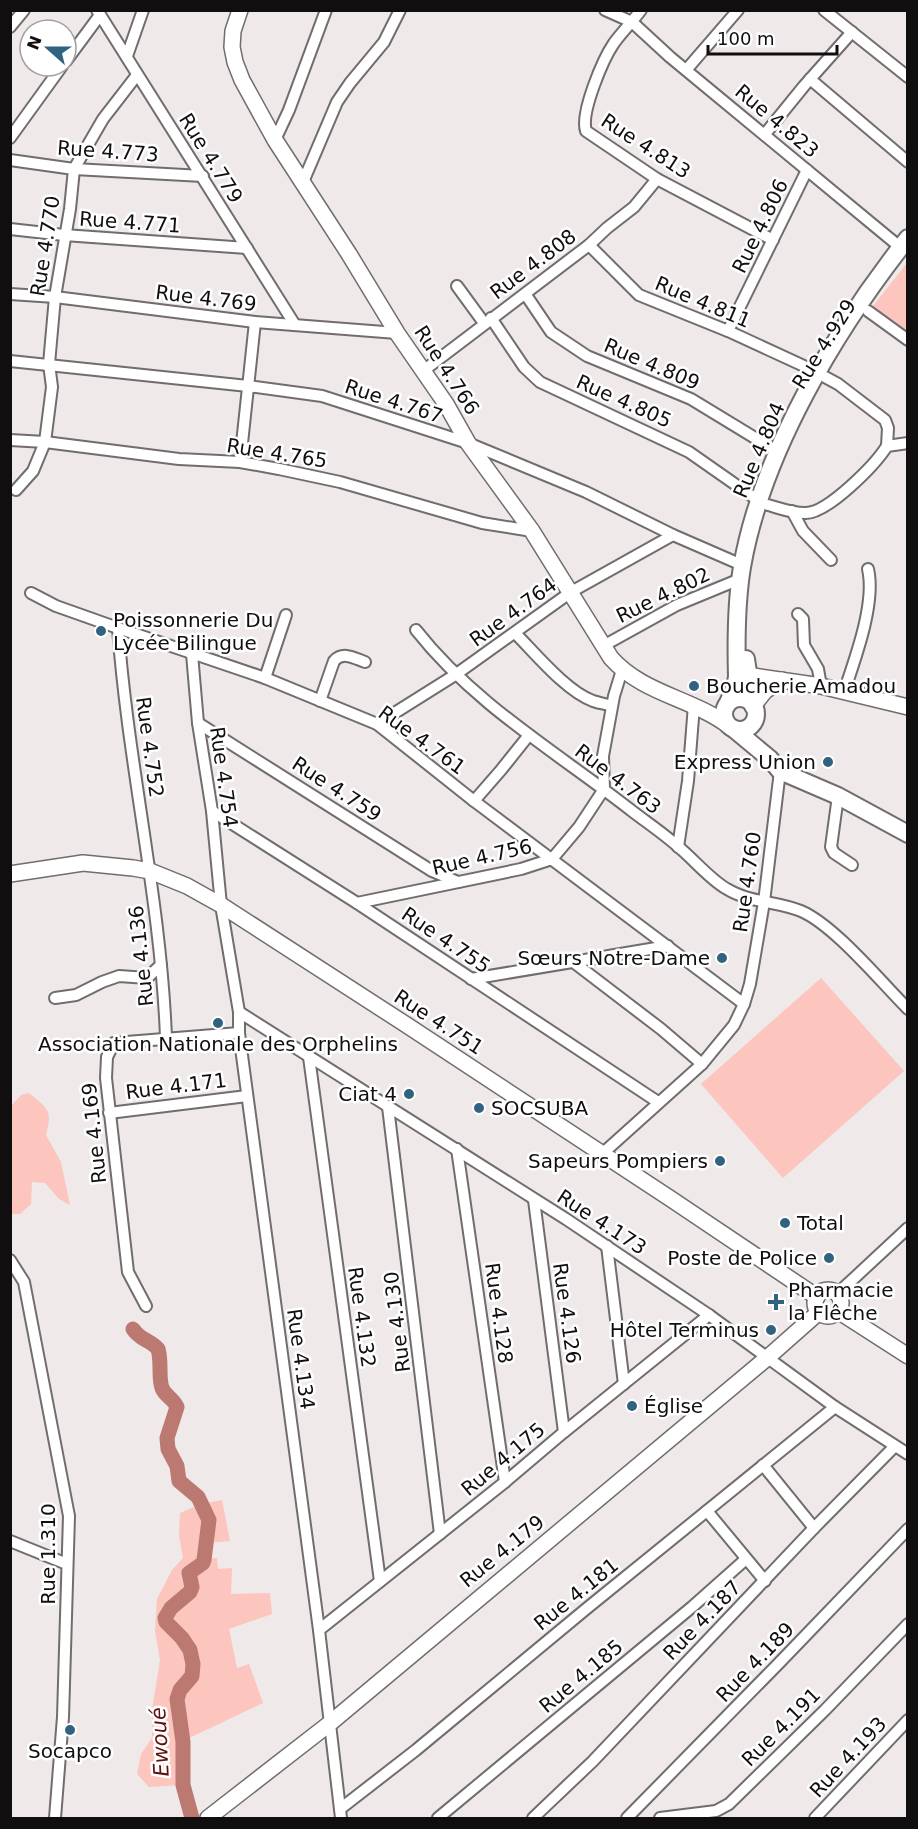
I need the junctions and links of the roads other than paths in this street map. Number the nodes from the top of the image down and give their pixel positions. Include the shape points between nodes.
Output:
1 (24, 10) edge
2 (143, 10) edge
3 (240, 10) edge
4 (326, 10) edge
5 (400, 10) edge
6 (605, 10) edge
7 (641, 10) edge
8 (738, 10) edge
9 (824, 10) edge
10 (98, 13) edge
11 (632, 22) junction
12 (10, 27) edge
13 (852, 32) junction
14 (78, 43) edge
15 (127, 56) junction
16 (687, 69) junction
17 (137, 75) junction
18 (908, 77) edge
19 (54, 78) edge
20 (810, 79) junction
21 (765, 134) junction
22 (10, 138) edge
23 (275, 140) junction
24 (10, 160) edge
25 (908, 162) edge
26 (74, 169) junction
27 (807, 170) junction
28 (203, 176) junction
29 (657, 179) junction
30 (303, 182) junction
31 (10, 229) edge
32 (64, 235) junction
33 (773, 240) junction
34 (589, 245) junction
35 (905, 247) edge
36 (247, 248) junction
37 (458, 286) dead end
38 (10, 294) edge
39 (525, 294) junction
40 (55, 297) junction
41 (868, 311) junction
42 (488, 320) junction
43 (255, 322) junction
44 (295, 325) junction
45 (729, 331) junction
46 (397, 333) junction
47 (908, 340) edge
48 (10, 361) edge
49 (49, 364) junction
50 (423, 370) junction
51 (821, 374) junction
52 (248, 386) junction
53 (10, 440) edge
54 (45, 442) junction
55 (468, 443) junction
56 (908, 443) edge
57 (887, 446) junction
58 (778, 452) junction
59 (240, 462) junction
60 (16, 490) dead end
61 (764, 503) junction
62 (792, 511) junction
63 (532, 531) junction
64 (673, 535) junction
65 (831, 560) dead end
66 (868, 569) dead end
67 (741, 572) junction
68 (571, 592) junction
69 (31, 593) dead end
70 (798, 614) dead end
71 (286, 615) dead end
72 (118, 628) junction
73 (416, 630) dead end
74 (515, 633) junction
75 (603, 646) junction
76 (192, 654) junction
77 (365, 662) dead end
78 (622, 670) junction
79 (455, 675) junction
80 (747, 675) junction
81 (265, 678) junction
82 (782, 680) junction
83 (821, 686) junction
84 (844, 692) junction
85 (321, 701) junction
86 (694, 705) junction
87 (727, 705) junction
88 (612, 706) junction
89 (908, 707) edge
90 (754, 712) junction
91 (198, 723) junction
92 (377, 724) junction
93 (731, 728) junction
94 (529, 735) junction
95 (775, 765) junction
96 (604, 789) junction
97 (838, 796) junction
98 (474, 801) junction
99 (212, 811) junction
100 (908, 834) edge
101 (678, 847) junction
102 (552, 859) junction
103 (852, 865) dead end
104 (150, 871) junction
105 (10, 874) edge
106 (458, 882) junction
107 (357, 903) junction
108 (764, 903) junction
109 (221, 905) junction
110 (668, 946) junction
111 (572, 962) junction
112 (161, 965) junction
113 (471, 979) junction
114 (55, 998) dead end
115 (744, 1004) junction
116 (908, 1010) edge
117 (239, 1012) junction
118 (239, 1033) junction
119 (166, 1038) junction
120 (309, 1057) junction
121 (702, 1064) junction
122 (248, 1096) junction
123 (658, 1102) junction
124 (388, 1107) junction
125 (109, 1113) junction
126 (456, 1149) junction
127 (602, 1154) junction
128 (534, 1200) junction
129 (908, 1228) edge
130 (606, 1246) junction
131 (10, 1260) edge
132 (837, 1294) junction
133 (818, 1304) junction
134 (146, 1306) dead end
135 (838, 1311) junction
136 (710, 1315) junction
137 (908, 1356) edge
138 (767, 1358) junction
139 (624, 1384) junction
140 (835, 1407) junction
141 (564, 1432) junction
142 (895, 1446) junction
143 (908, 1454) edge
144 (763, 1465) junction
145 (505, 1482) junction
146 (707, 1511) junction
147 (814, 1528) junction
148 (908, 1529) edge
149 (440, 1534) junction
150 (10, 1541) edge
151 (746, 1559) junction
152 (67, 1564) junction
153 (380, 1581) junction
154 (765, 1581) junction
155 (908, 1624) edge
156 (319, 1630) junction
157 (908, 1720) edge
158 (329, 1724) junction
159 (340, 1814) edge
160 (55, 1818) edge
161 (208, 1818) edge
162 (438, 1818) edge
163 (533, 1818) edge
164 (627, 1818) edge
165 (660, 1818) edge
166 (815, 1818) edge

1 - 12 street
2 - 15 street
3 - 23 street, Rue 4.766 via 233,31 235,62
4 - 23 street
5 - 30 street via 384,42 337,102
6 - 11 street, Rue 4.823
7 - 11 street, Rue 4.813
8 - 16 street
9 - 13 street
10 - 14 street
10 - 15 street, Rue 4.779
11 - 16 street, Rue 4.823
11 - 29 street, Rue 4.813 via 601,68 584,126 590,135
13 - 18 street
13 - 20 street
15 - 17 street, Rue 4.779
16 - 21 street, Rue 4.823
17 - 26 street, Rue 4.770
17 - 28 street, Rue 4.779
19 - 22 street
20 - 21 street
20 - 25 street
21 - 27 street, Rue 4.823
23 - 30 street, Rue 4.766
24 - 26 street, Rue 4.773
26 - 28 street, Rue 4.773
26 - 32 street, Rue 4.770
27 - 33 street, Rue 4.806
27 - 35 street, Rue 4.823
28 - 36 street, Rue 4.779
29 - 33 street, Rue 4.813
29 - 34 street, Rue 4.808 via 634,207
30 - 46 street, Rue 4.766
31 - 32 street, Rue 4.771
32 - 36 street, Rue 4.771
32 - 40 street, Rue 4.770
33 - 45 street, Rue 4.806
34 - 39 street, Rue 4.808
34 - 45 street, Rue 4.811 via 639,295
35 - 41 main road, Rue 4.929
35 - 51 main road, Rue 4.804 via 866,297
36 - 44 street, Rue 4.779
37 - 42 street, Rue 4.805
38 - 40 street, Rue 4.769
39 - 42 street, Rue 4.808
39 - 58 street, Rue 4.809 via 551,332 588,356 691,399
40 - 43 street, Rue 4.769
40 - 49 street, Rue 4.770
41 - 47 street
41 - 51 main road, Rue 4.929
42 - 50 street, Rue 4.808
42 - 61 street, Rue 4.805 via 540,382 689,452
43 - 44 street, Rue 4.769
43 - 52 street
44 - 46 street, Rue 4.769
45 - 51 street, Rue 4.811
46 - 50 street, Rue 4.766
48 - 49 street, Rue 4.767
49 - 52 street, Rue 4.767
49 - 54 street, Rue 4.770 via 52,387
50 - 55 street, Rue 4.766
51 - 57 street, Rue 4.811 via 885,420
51 - 58 main road, Rue 4.804
51 - 61 main road, Rue 4.929
52 - 55 street, Rue 4.767 via 322,396
52 - 59 street
53 - 54 street, Rue 4.765
54 - 59 street, Rue 4.765 via 179,459
54 - 60 street, Rue 4.770 via 33,471
55 - 63 street, Rue 4.766
55 - 64 street, Rue 4.767 via 586,492
56 - 57 street
57 - 62 street via 878,460 820,509
58 - 61 main road, Rue 4.804
59 - 63 street, Rue 4.765 via 340,482 482,523
61 - 62 street
61 - 67 main road, Rue 4.804
61 - 80 main road, Rue 4.929 via 749,575 744,629
62 - 65 street via 800,527
63 - 68 street, Rue 4.766
64 - 67 street, Rue 4.767
64 - 68 street, Rue 4.764
66 - 84 street via 868,607
67 - 75 street, Rue 4.802
67 - 87 main road, Rue 4.804 via 737,677
68 - 74 street, Rue 4.764
68 - 75 street, Rue 4.766
69 - 72 street, Rue 4.761
70 - 83 street via 803,619 804,645 818,669
71 - 81 street
72 - 76 street, Rue 4.761
72 - 104 street, Rue 4.752
73 - 79 street, Rue 4.763
74 - 79 street, Rue 4.764
74 - 88 street via 578,692
75 - 78 street, Rue 4.766
76 - 81 street, Rue 4.761
76 - 91 street, Rue 4.754
77 - 85 street via 339,656
78 - 86 street, Rue 4.766 via 652,689
78 - 88 street
79 - 92 street, Rue 4.764
79 - 94 street, Rue 4.763
80 - 82 street
80 - 90 main road, Rue 4.929
81 - 85 street, Rue 4.761
82 - 83 street
82 - 90 street via 765,690
83 - 84 street
84 - 89 street
85 - 92 street, Rue 4.761
86 - 87 street, Rue 4.766
86 - 93 street, Rue 4.766
86 - 101 street
87 - 90 main road via 740,698 750,702
87 - 93 main road via 724,714
88 - 96 street via 603,756
90 - 93 main road via 747,729
90 - 95 main road, Rue 4.929
91 - 99 street, Rue 4.754
91 - 106 street, Rue 4.759 via 432,871
92 - 98 street, Rue 4.761
93 - 95 main road
94 - 96 street, Rue 4.763
94 - 98 street
95 - 97 main road
95 - 108 street, Rue 4.760
96 - 101 street, Rue 4.763
96 - 102 street, Rue 4.756
97 - 100 main road
97 - 103 street via 831,847
98 - 102 street, Rue 4.761
99 - 107 street, Rue 4.755
99 - 109 street, Rue 4.754
101 - 108 street, Rue 4.763 via 725,888
102 - 106 street, Rue 4.756
102 - 110 street, Rue 4.761
104 - 105 street, Rue 4.751 via 83,863
104 - 109 street, Rue 4.751
104 - 112 street, Rue 4.136
106 - 107 street, Rue 4.756
107 - 113 street, Rue 4.755
108 - 115 street, Rue 4.760
108 - 116 street, Rue 4.763 via 781,904 818,921
109 - 117 street, Rue 4.134
109 - 127 street, Rue 4.751
110 - 111 street
110 - 115 street, Rue 4.761
111 - 113 street
111 - 121 street
112 - 114 street via 147,978 119,976 76,995
112 - 119 street, Rue 4.136
113 - 123 street, Rue 4.755
115 - 121 street, Rue 4.760 via 734,1025
117 - 118 street, Rue 4.134
117 - 120 street, Rue 4.173
118 - 119 street, Rue 4.169
118 - 122 street, Rue 4.134
119 - 125 street, Rue 4.169 via 114,1043 107,1057 105,1078
120 - 124 street, Rue 4.173
120 - 153 street, Rue 4.132
121 - 123 street, Rue 4.760
122 - 125 street, Rue 4.171
122 - 156 street, Rue 4.134
123 - 127 street, Rue 4.760
124 - 126 street, Rue 4.173
124 - 149 street, Rue 4.130
125 - 134 street, Rue 4.169 via 128,1272
126 - 128 street, Rue 4.173
126 - 145 street, Rue 4.128
127 - 133 street, Rue 4.751
128 - 130 street, Rue 4.173
128 - 141 street, Rue 4.126
129 - 132 street
130 - 136 street, Rue 4.173
130 - 139 street
131 - 152 street, Rue 1.310 via 24,1282 67,1499
132 - 133 street via 829,1290 820,1293
132 - 135 street via 841,1302
133 - 135 street via 828,1316
133 - 138 street, Rue 4.179
135 - 137 street
136 - 138 street, Rue 4.173
136 - 139 street, Rue 4.175
138 - 140 street, Rue 4.173
138 - 158 street, Rue 4.179
139 - 141 street, Rue 4.175
140 - 142 street, Rue 4.173
140 - 144 street, Rue 4.181
141 - 145 street, Rue 4.175
142 - 143 street, Rue 4.173
142 - 147 street, Rue 4.187
144 - 146 street, Rue 4.181
144 - 147 street
145 - 149 street, Rue 4.175
146 - 151 street
146 - 159 street, Rue 4.181
147 - 154 street, Rue 4.187
148 - 164 street, Rue 4.189
149 - 153 street, Rue 4.175
150 - 152 street
151 - 154 street
151 - 162 street, Rue 4.185
152 - 160 street, Rue 1.310 via 63,1717
153 - 156 street, Rue 4.175
154 - 163 street, Rue 4.187 via 593,1761
155 - 165 street, Rue 4.191 via 729,1804 716,1811
156 - 158 street, Rue 4.134
157 - 166 street, Rue 4.193
158 - 159 street, Rue 4.134
158 - 161 street, Rue 4.179

